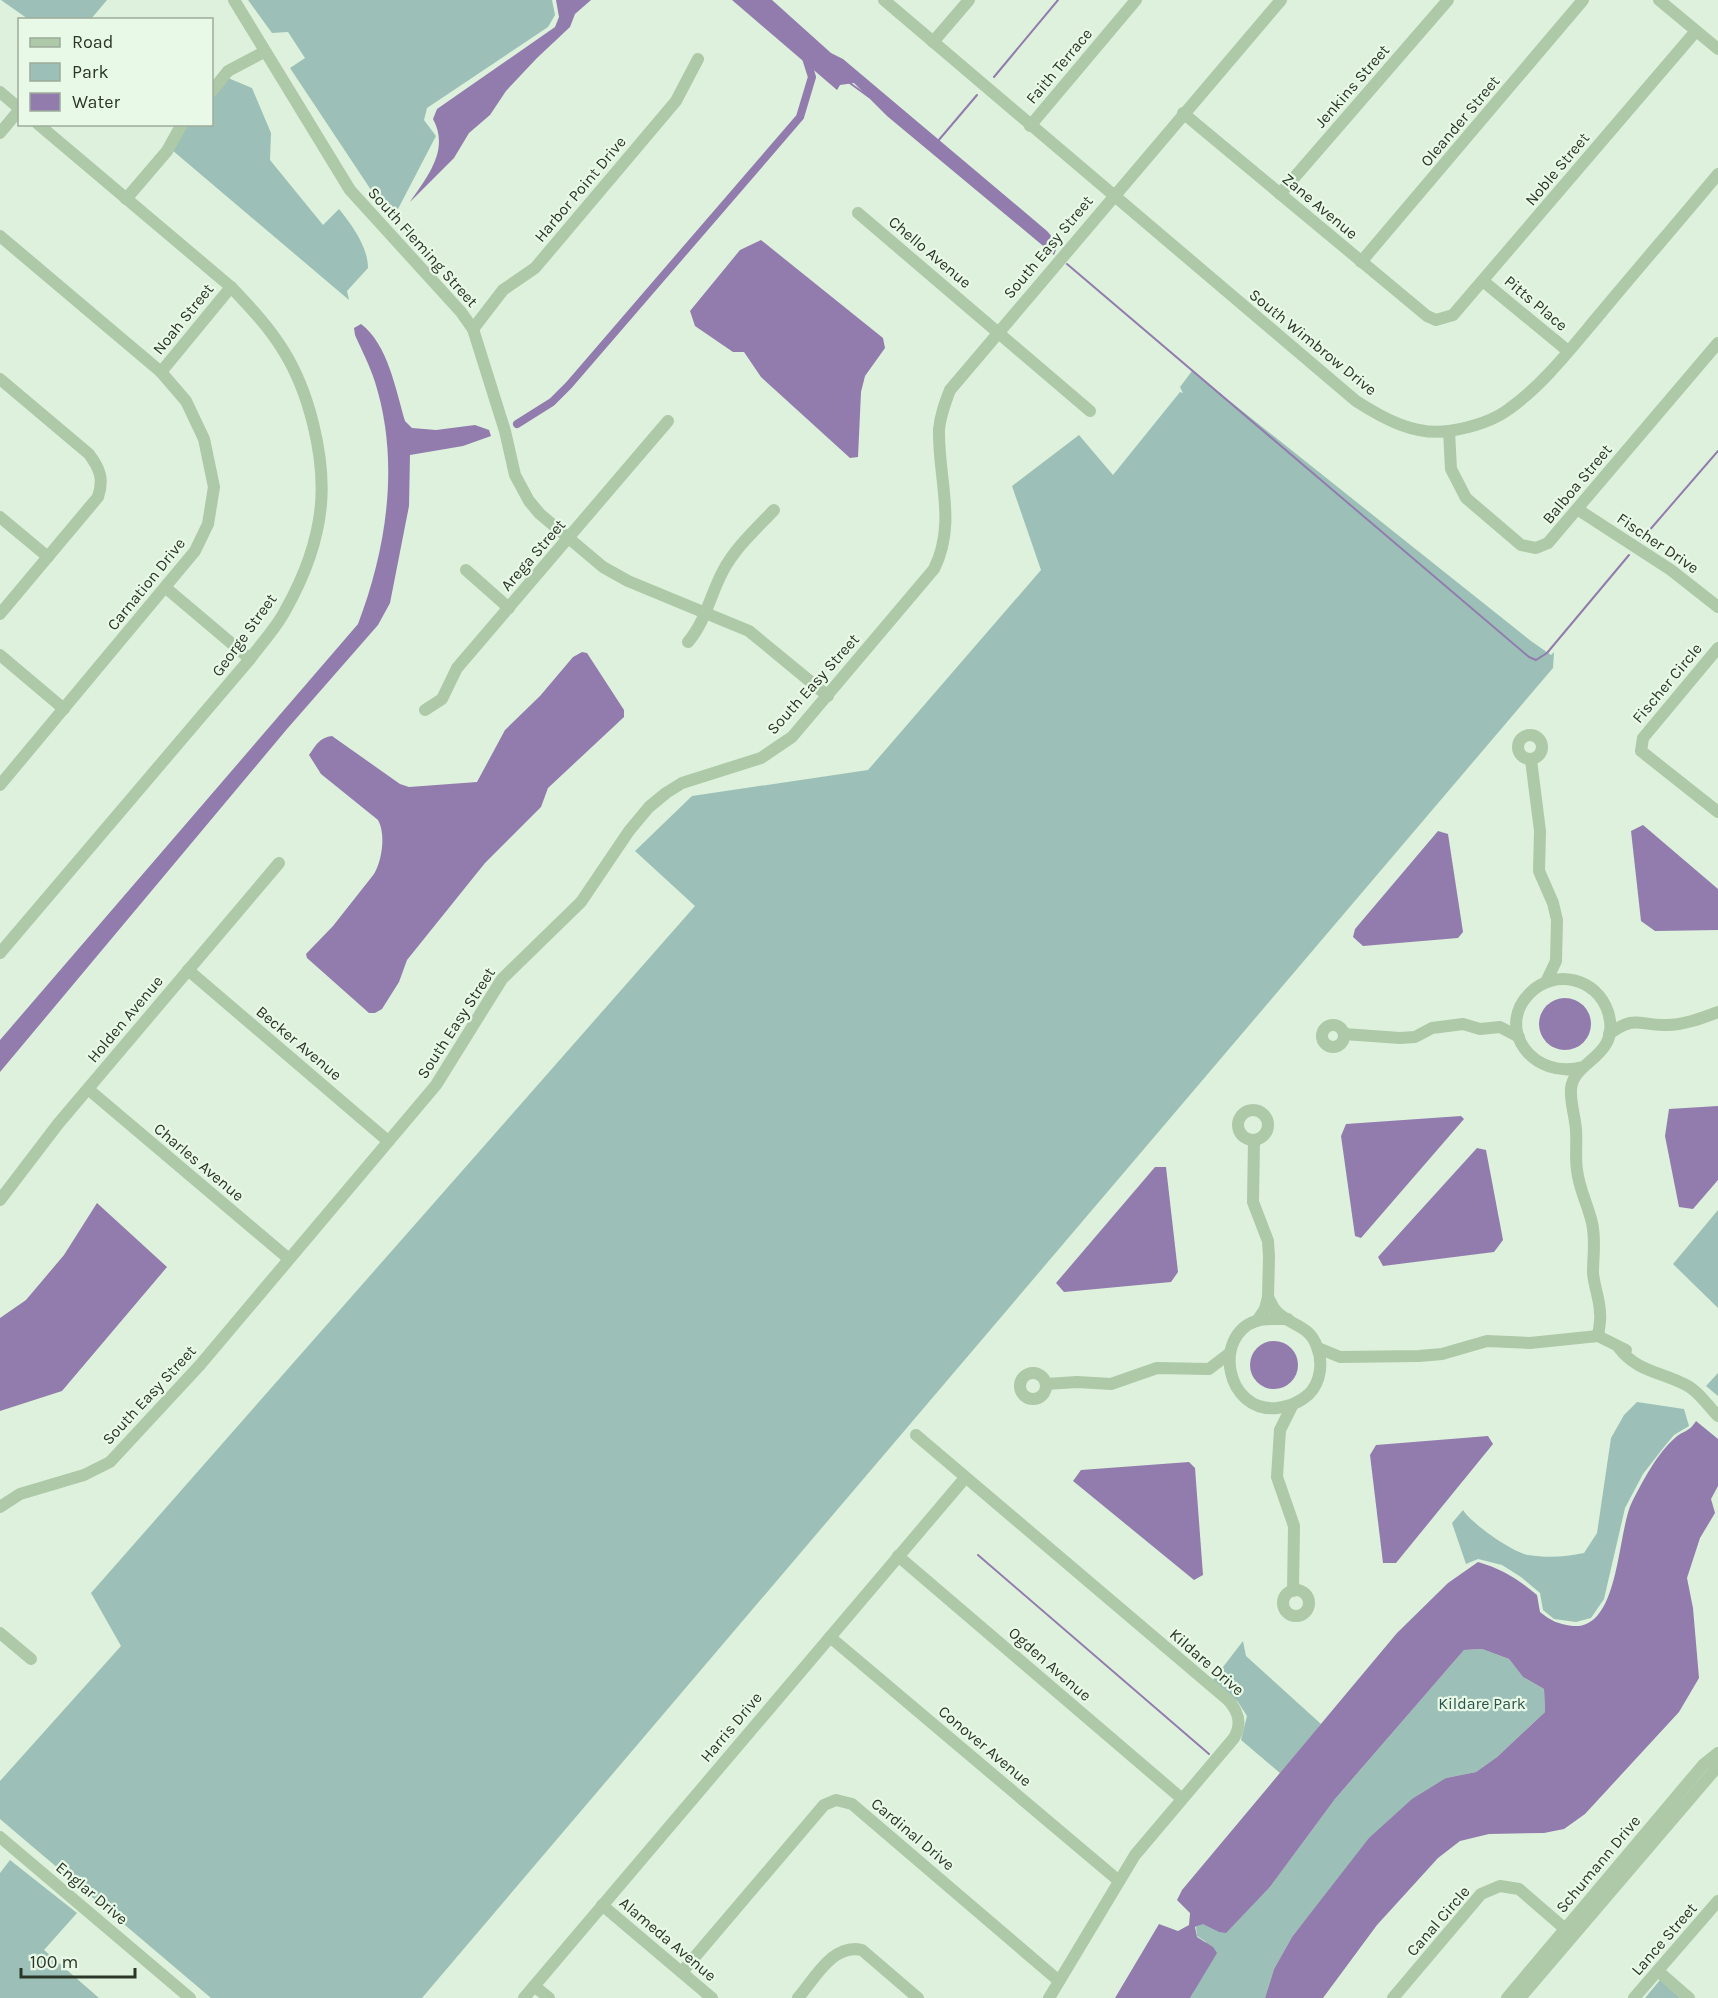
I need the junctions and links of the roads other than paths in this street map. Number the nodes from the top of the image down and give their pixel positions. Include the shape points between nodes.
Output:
1 (234, 0) edge
2 (884, 0) edge
3 (969, 0) edge
4 (1136, 0) edge
5 (1281, 0) edge
6 (1448, 0) edge
7 (1583, 0) edge
8 (1659, 0) edge
9 (1696, 31) junction
10 (933, 42) junction
11 (1718, 49) edge
12 (264, 52) junction
13 (698, 58) dead end
14 (213, 90) edge
15 (0, 93) edge
16 (18, 107) edge
17 (18, 111) edge
18 (1183, 113) junction
19 (40, 126) edge
20 (181, 126) edge
21 (1030, 126) junction
22 (0, 133) edge
23 (1716, 182) edge
24 (1280, 194) junction
25 (1113, 196) junction
26 (126, 199) junction
27 (858, 213) dead end
28 (0, 236) edge
29 (1361, 262) junction
30 (1483, 281) junction
31 (231, 287) junction
32 (1437, 320) joint
33 (473, 329) junction
34 (999, 331) junction
35 (1718, 343) edge
36 (1568, 351) junction
37 (161, 372) junction
38 (0, 379) edge
39 (1090, 411) dead end
40 (668, 421) dead end
41 (1449, 431) junction
42 (1577, 509) junction
43 (774, 510) dead end
44 (0, 517) edge
45 (569, 539) junction
46 (48, 558) junction
47 (466, 570) dead end
48 (166, 588) junction
49 (1718, 607) edge
50 (509, 608) junction
51 (706, 612) junction
52 (0, 614) edge
53 (688, 642) dead end
54 (1718, 648) edge
55 (0, 655) edge
56 (250, 659) junction
57 (828, 696) junction
58 (64, 709) junction
59 (425, 710) dead end
60 (1532, 760) dead end
61 (0, 785) edge
62 (1718, 812) edge
63 (279, 863) dead end
64 (0, 952) edge
65 (1556, 962) junction
66 (188, 970) junction
67 (1568, 979) junction
68 (1546, 982) junction
69 (1607, 1010) junction
70 (1718, 1012) edge
71 (1518, 1017) junction
72 (1626, 1022) junction
73 (1500, 1028) junction
74 (1344, 1034) dead end
75 (1609, 1034) junction
76 (1519, 1037) junction
77 (1583, 1067) junction
78 (1558, 1071) junction
79 (1571, 1087) junction
80 (88, 1089) junction
81 (1254, 1140) dead end
82 (388, 1141) junction
83 (0, 1200) edge
84 (289, 1260) junction
85 (1268, 1297) junction
86 (1288, 1319) junction
87 (1257, 1321) junction
88 (1598, 1336) junction
89 (1318, 1348) junction
90 (1230, 1353) junction
91 (1340, 1357) junction
92 (1209, 1369) junction
93 (1320, 1371) junction
94 (1232, 1381) junction
95 (1046, 1384) dead end
96 (1292, 1406) junction
97 (1265, 1409) junction
98 (1718, 1416) edge
99 (1280, 1430) junction
100 (916, 1435) dead end
101 (964, 1478) junction
102 (0, 1507) edge
103 (898, 1556) junction
104 (1293, 1591) dead end
105 (0, 1633) edge
106 (830, 1637) junction
107 (31, 1659) dead end
108 (1718, 1753) edge
109 (1718, 1766) edge
110 (1181, 1798) junction
111 (0, 1837) edge
112 (1119, 1881) junction
113 (1718, 1900) edge
114 (602, 1905) junction
115 (1569, 1932) junction
116 (1658, 1971) junction
117 (682, 1972) junction
118 (1059, 1981) junction
119 (534, 1986) junction
120 (190, 1998) edge
121 (524, 1998) edge
122 (549, 1998) edge
123 (712, 1998) edge
124 (798, 1998) edge
125 (918, 1998) edge
126 (1049, 1998) edge
127 (1394, 1998) edge
128 (1507, 1998) edge
129 (1520, 1998) edge
130 (1634, 1998) edge
131 (1689, 1998) edge

1 - 12 street, South Fleming Street
2 - 10 street, South Wimbrow Drive
3 - 10 street
4 - 21 street, Faith Terrace
5 - 18 street, South Easy Street
6 - 24 street, Jenkins Street
7 - 29 street, Oleander Street
8 - 9 street
9 - 11 street
9 - 30 street, Noble Street
10 - 21 street, South Wimbrow Drive
12 - 14 street via 228,71
12 - 33 street, South Fleming Street via 350,190
13 - 33 street, Harbor Point Drive via 676,101 535,268 503,290
15 - 16 street
17 - 22 street
18 - 24 street, Zane Avenue
18 - 25 street, South Easy Street
19 - 26 street, George Street
20 - 26 street via 167,151
21 - 25 street, South Wimbrow Drive
23 - 36 street, South Wimbrow Drive
24 - 29 street, Zane Avenue
25 - 34 street, South Easy Street
25 - 41 street, South Wimbrow Drive via 1356,401 1386,420 1418,429
26 - 31 street, George Street
27 - 34 street, Chello Avenue
28 - 37 street, Carnation Drive
29 - 32 street, Zane Avenue
30 - 32 street, Noble Street via 1453,315
30 - 36 street, Pitts Place
31 - 37 street, Noah Street
31 - 56 street, George Street via 258,315 284,352 305,398 318,444 321,504 311,555 285,613
33 - 45 street, South Fleming Street via 515,475 529,501
34 - 39 street, Chello Avenue
34 - 57 street, South Easy Street via 950,390 942,410 939,431 947,514 941,554 934,569
35 - 42 street, Balboa Street
36 - 41 street, South Wimbrow Drive via 1508,410
37 - 48 street, Carnation Drive via 186,400 204,439 214,487 208,524 195,551
38 - 46 street via 89,454 100,470 102,485 98,497
40 - 45 street, Arega Street
41 - 42 street, Balboa Street via 1451,470 1466,498 1521,545 1536,548 1548,543
42 - 49 street, Fischer Drive via 1671,570
43 - 51 street via 723,571
44 - 46 street
45 - 50 street, Arega Street
45 - 51 street, South Fleming Street via 603,567 628,581
46 - 52 street
47 - 50 street
48 - 56 street
48 - 58 street, Carnation Drive
50 - 59 street, Arega Street via 457,668 442,699
51 - 53 street
51 - 57 street, South Fleming Street via 748,631
54 - 62 street, Fischer Circle via 1643,738 1641,751
55 - 58 street
56 - 64 street, George Street
57 - 82 street, South Easy Street via 777,750 682,783 649,807 581,902 502,979 450,1066
58 - 61 street, Carnation Drive
60 - 65 street via 1540,831 1539,871 1557,920
63 - 66 street, Holden Avenue
65 - 67 street
65 - 68 street
66 - 80 street, Holden Avenue
66 - 82 street, Becker Avenue
67 - 68 street
67 - 69 street via 1590,987
68 - 71 street via 1528,996
69 - 72 street
69 - 75 street
70 - 72 street via 1665,1025
71 - 73 street
71 - 76 street
72 - 75 street
73 - 74 street via 1448,1025 1400,1038
73 - 76 street
75 - 77 street via 1602,1050
76 - 78 street via 1533,1060
77 - 78 street
77 - 79 street
78 - 79 street
79 - 88 street via 1577,1171 1595,1238 1593,1273 1600,1313
80 - 83 street, Holden Avenue
80 - 84 street, Charles Avenue
81 - 85 street via 1253,1202 1268,1241
82 - 84 street, South Easy Street
84 - 102 street, South Easy Street via 200,1365 110,1462 84,1475 20,1494
85 - 86 street via 1276,1312
85 - 87 street
86 - 87 street
86 - 89 street via 1303,1326
87 - 90 street via 1239,1334
88 - 91 street via 1530,1343 1487,1341 1442,1354
88 - 98 street via 1618,1348 1626,1359 1686,1385
89 - 91 street
89 - 93 street
90 - 92 street
90 - 94 street
91 - 93 street
92 - 94 street
92 - 95 street via 1157,1368 1111,1384
93 - 96 street via 1312,1391
94 - 97 street via 1247,1402
96 - 97 street
96 - 99 street
97 - 99 street
99 - 104 street via 1277,1477 1294,1526
100 - 101 street, Kildare Drive
101 - 103 street, Harris Drive
101 - 110 street, Kildare Drive via 1236,1709 1236,1735
103 - 106 street, Harris Drive
103 - 110 street, Ogden Avenue
105 - 107 street
106 - 112 street, Conover Avenue
106 - 114 street, Harris Drive
108 - 115 street, Schumann Drive via 1703,1765
109 - 115 street, Schumann Drive
110 - 112 street, Kildare Drive
111 - 120 street, Englar Drive
112 - 118 street, Kildare Drive
113 - 116 street, Lance Street
114 - 117 street, Alameda Avenue
114 - 119 street, Harris Drive
115 - 127 street, Canal Circle via 1520,1889 1500,1886 1481,1894
115 - 128 street, Schumann Drive
115 - 129 street, Schumann Drive
116 - 130 street, Lance Street
116 - 131 street
117 - 118 street, Cardinal Drive via 824,1805 836,1800 852,1804
117 - 123 street, Alameda Avenue
118 - 126 street, Kildare Drive
119 - 121 street, Harris Drive
119 - 122 street
124 - 125 street via 836,1953 851,1948 862,1950

